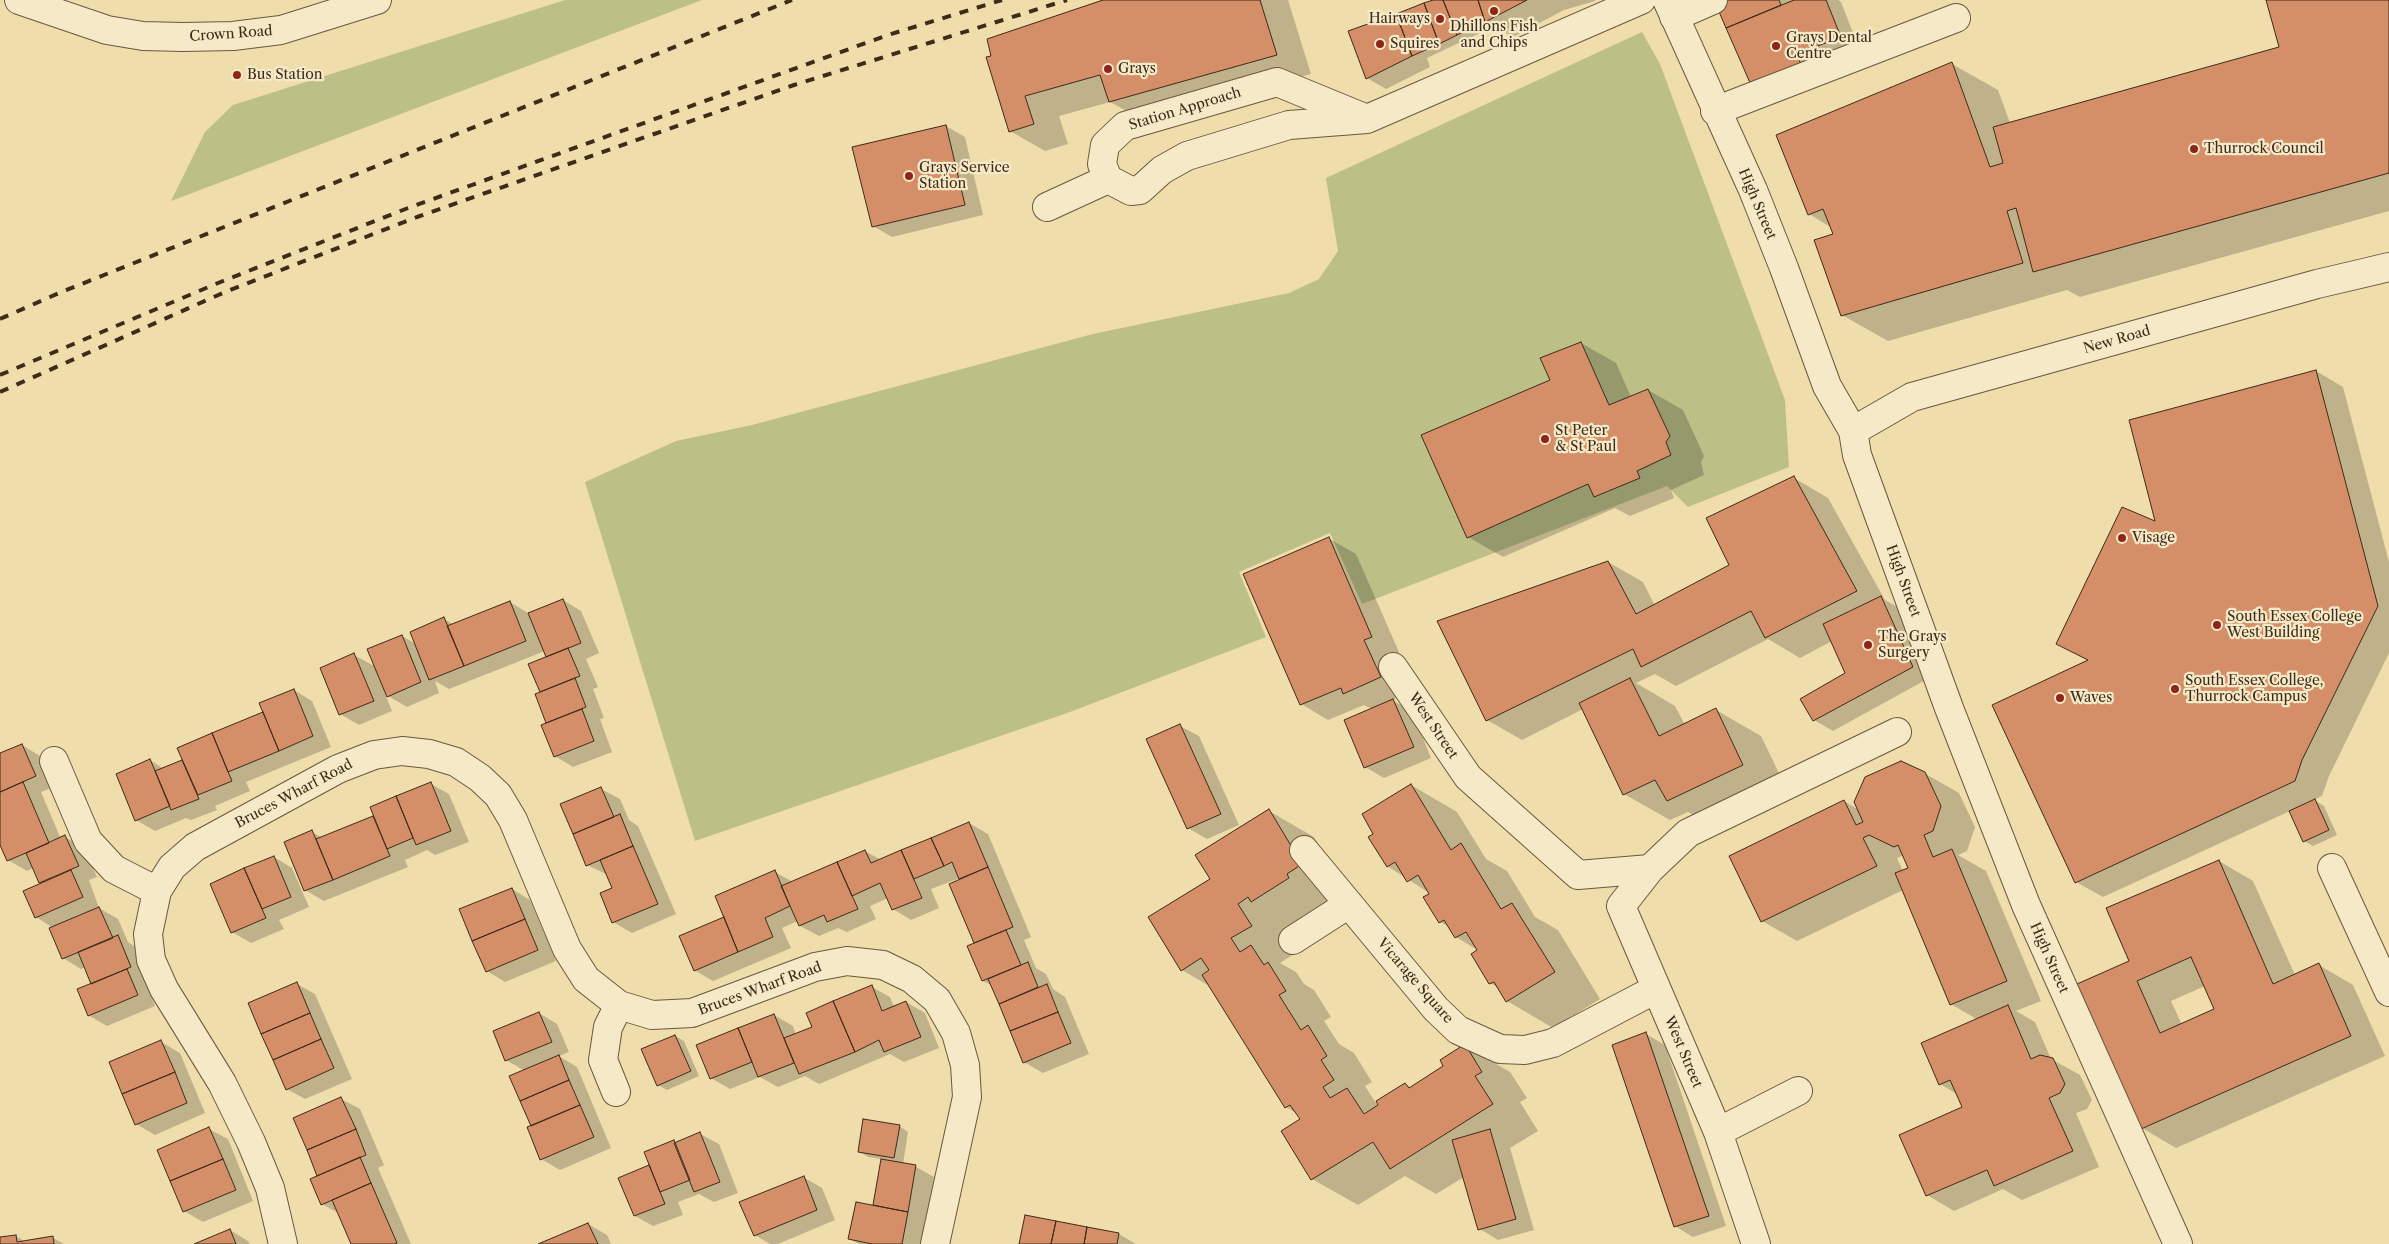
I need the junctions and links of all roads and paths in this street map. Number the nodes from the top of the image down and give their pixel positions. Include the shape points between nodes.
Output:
1 (19, 0) edge
2 (378, 0) edge
3 (1641, 0) edge
4 (1713, 0) edge
5 (1670, 9) edge
6 (1956, 18) dead end
7 (1715, 111) junction
8 (1366, 119) junction
9 (1108, 179) junction
10 (1047, 207) dead end
11 (2389, 267) edge
12 (1853, 431) junction
13 (1393, 667) dead end
14 (1897, 732) dead end
15 (54, 761) dead end
16 (1304, 850) dead end
17 (2332, 868) dead end
18 (1650, 869) junction
19 (157, 892) junction
20 (1349, 904) junction
21 (1293, 940) dead end
22 (1656, 989) junction
23 (2389, 992) edge
24 (619, 1005) junction
25 (1798, 1091) dead end
26 (616, 1092) dead end
27 (1718, 1132) junction
28 (283, 1244) edge
29 (935, 1244) edge
30 (1756, 1244) edge
31 (2178, 1244) edge

1 - 2 street, Crown Road via 107,30 143,36 233,36 282,30
3 - 8 street
4 - 5 street
5 - 7 street, High Street
6 - 7 street
7 - 12 street, High Street via 1760,208 1827,386
8 - 9 street via 1288,125 1187,156 1162,170 1140,190 1131,191
8 - 9 street, Station Approach via 1277,82 1125,126 1105,145 1102,164
9 - 10 street
11 - 12 street, New Road via 1912,398
12 - 31 street, High Street via 1857,455 1949,708 2026,905
13 - 18 street, West Street via 1468,777 1578,875
14 - 18 street, West Street via 1688,833
15 - 19 street via 88,841 114,869
16 - 20 street, Vicarage Square
17 - 23 street
18 - 22 street, West Street via 1621,906
19 - 24 street, Bruces Wharf Road via 172,867 195,847 338,769 374,755 429,754 456,762 498,795 513,820 567,949 586,979
19 - 28 street, Bruces Wharf Road via 148,934 151,960 164,990 222,1083 251,1142 270,1188
20 - 21 street
20 - 22 street, Vicarage Square via 1443,1016 1458,1030 1500,1049 1525,1050 1553,1043
22 - 27 street, West Street
24 - 26 street via 608,1027 603,1060
24 - 29 street, Bruces Wharf Road via 652,1015 692,1013 815,966 847,961 883,965 912,979 937,1000 956,1033 965,1065 967,1097
25 - 27 street
27 - 30 street, West Street

